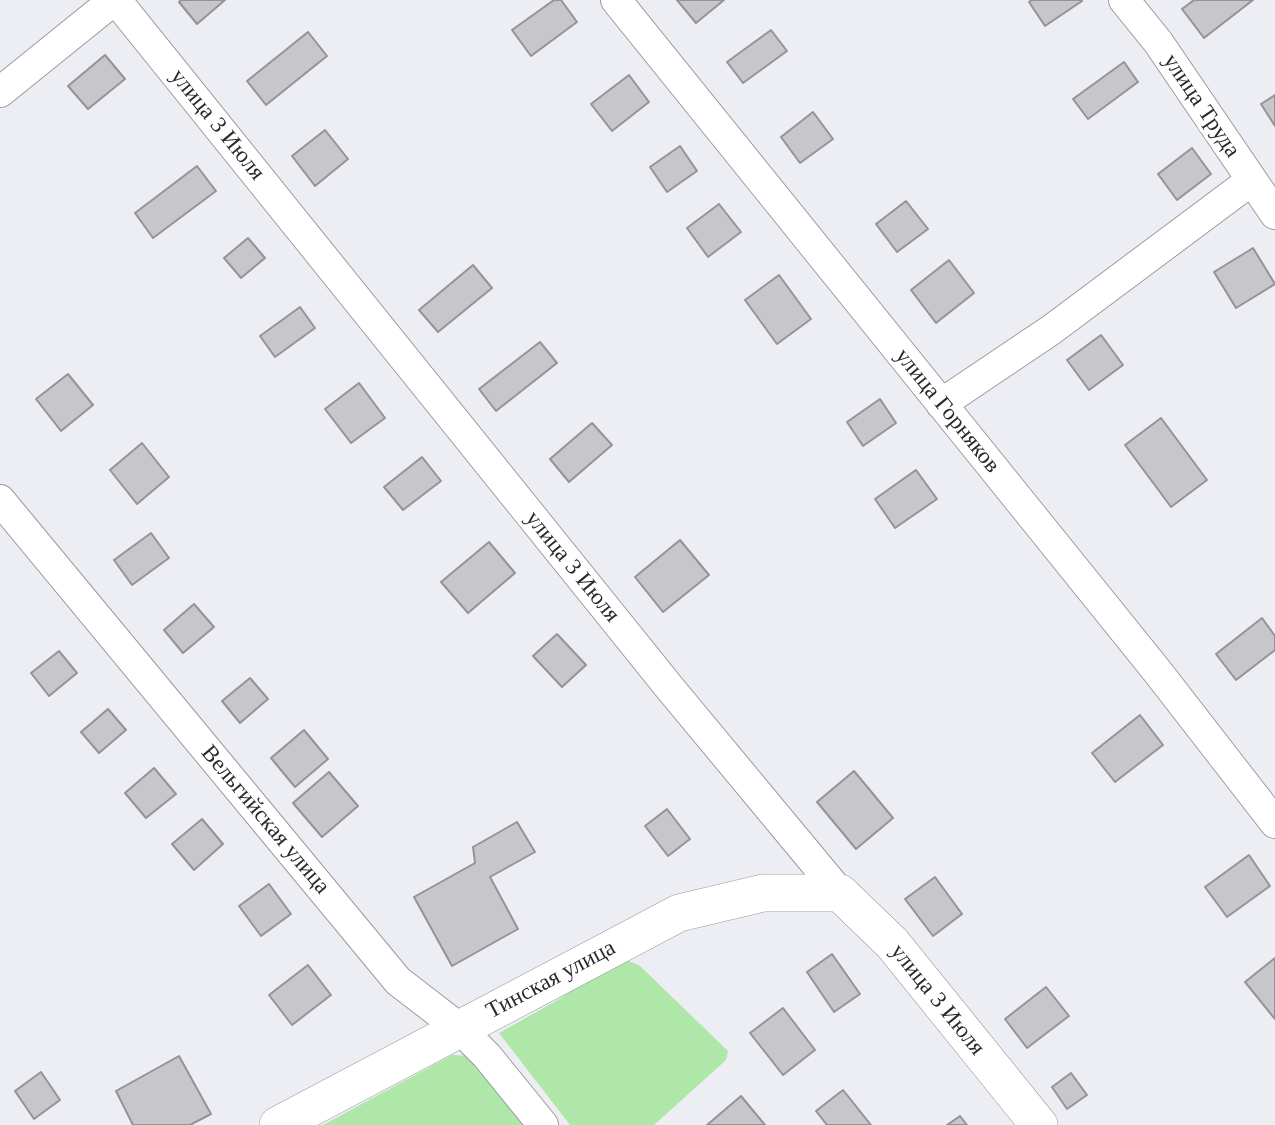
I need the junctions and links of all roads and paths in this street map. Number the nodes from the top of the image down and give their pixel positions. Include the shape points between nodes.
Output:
1 (115, 0) edge
2 (616, 0) edge
3 (1124, 0) edge
4 (0, 92) edge
5 (1252, 180) junction
6 (1275, 214) edge
7 (941, 404) junction
8 (0, 500) edge
9 (1275, 823) edge
10 (840, 893) junction
11 (459, 1028) junction
12 (278, 1125) edge
13 (543, 1125) edge
14 (1039, 1125) edge

1 - 4 street
1 - 10 street, улица 3 Июля via 668,687
2 - 7 street, улица Горняков
3 - 5 street, улица Труда
5 - 6 street, улица Труда
5 - 7 street via 1051,330
7 - 9 street, улица Горняков
8 - 11 street, Вельгийская улица via 398,981
10 - 11 street, Тинская улица via 763,894 679,913
10 - 14 street, улица 3 Июля via 892,943
11 - 12 street, Тинская улица
11 - 13 street, Вельгийская улица

